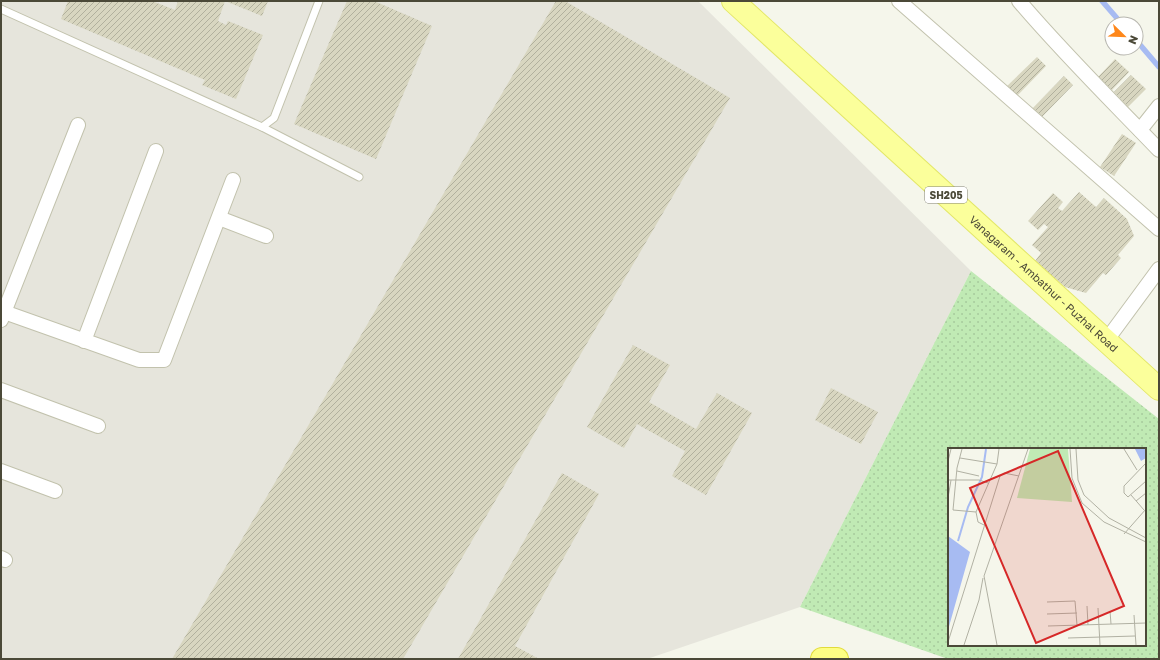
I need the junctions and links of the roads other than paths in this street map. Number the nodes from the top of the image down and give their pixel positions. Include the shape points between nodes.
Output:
1 (319, 1) edge
2 (733, 1) edge
3 (899, 1) edge
4 (1019, 1) edge
5 (1, 9) edge
6 (1159, 106) edge
7 (78, 125) dead end
8 (262, 127) junction
9 (1140, 130) junction
10 (1159, 150) edge
11 (156, 151) dead end
12 (359, 177) dead end
13 (233, 180) dead end
14 (219, 218) junction
15 (1159, 229) edge
16 (266, 236) dead end
17 (1159, 269) edge
18 (3, 316) edge
19 (84, 341) junction
20 (1106, 341) junction
21 (1159, 389) edge
22 (1, 390) edge
23 (98, 426) dead end
24 (1, 472) edge
25 (55, 491) dead end
26 (822, 659) edge
27 (837, 659) edge

1 - 8 lane via 274,118
2 - 20 main road, Vanagaram - Ambathur - Puzhal Road / SH205
3 - 15 street
4 - 9 street via 1064,53
5 - 8 lane
6 - 9 street
7 - 18 street
8 - 12 lane
9 - 10 street
11 - 19 street
13 - 14 street
14 - 16 street
14 - 19 street via 164,360 140,360
17 - 20 street
18 - 19 street
20 - 21 main road, Vanagaram - Ambathur - Puzhal Road / SH205
22 - 23 street
24 - 25 street
26 - 27 highway

